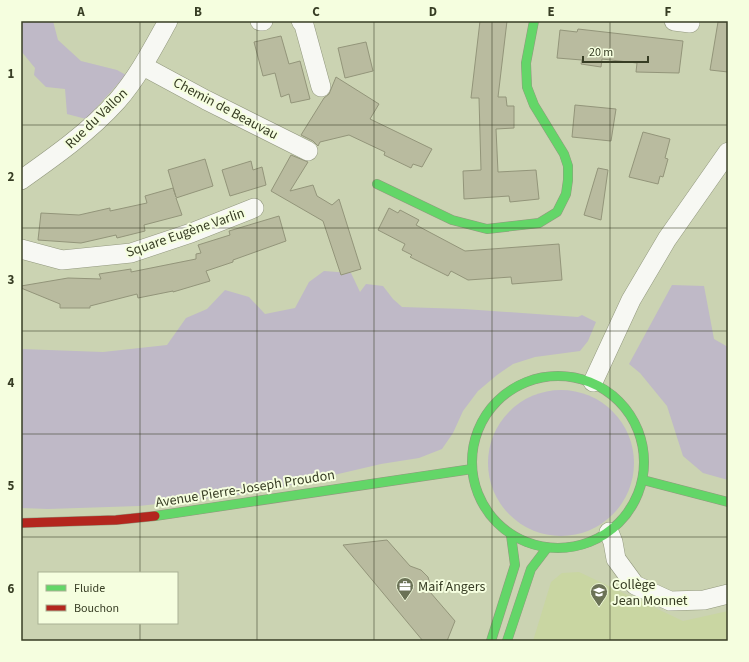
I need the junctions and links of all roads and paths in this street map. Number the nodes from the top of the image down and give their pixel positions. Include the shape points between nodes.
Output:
1 (168, 21) edge
2 (260, 21) edge
3 (263, 21) edge
4 (301, 21) edge
5 (534, 21) edge
6 (143, 66) junction
7 (320, 87) dead end
8 (308, 151) dead end
9 (728, 152) edge
10 (21, 180) edge
11 (377, 184) dead end
12 (254, 208) dead end
13 (21, 249) edge
14 (593, 382) junction
15 (472, 469) junction
16 (643, 480) junction
17 (728, 502) edge
18 (21, 523) edge
19 (609, 532) junction
20 (511, 535) junction
21 (547, 548) junction
22 (728, 594) edge
23 (491, 641) edge
24 (507, 641) edge

1 - 6 street, Rue du Vallon
2 - 3 street
4 - 7 street
5 - 11 street via 528,46 527,86 534,108 564,154 568,172 565,197 560,208 539,223 487,229 452,220
6 - 8 street, Chemin de Beauvau
6 - 10 street, Rue du Vallon via 118,100 77,139
9 - 14 street via 667,239 631,300
12 - 13 street, Square Eugène Varlin via 131,253 62,260
14 - 15 street via 568,376 543,376 519,384 498,399 483,420 474,443
14 - 16 street via 610,392 636,422 643,441
15 - 18 street, Avenue Pierre-Joseph Proudon via 174,514 116,520
15 - 20 street via 484,507
16 - 17 street
16 - 19 street via 631,510
19 - 21 street via 595,541 580,546
19 - 22 street via 616,559 635,585 670,600 704,600
20 - 21 street via 528,544
20 - 23 street via 515,566
21 - 24 street via 531,569

